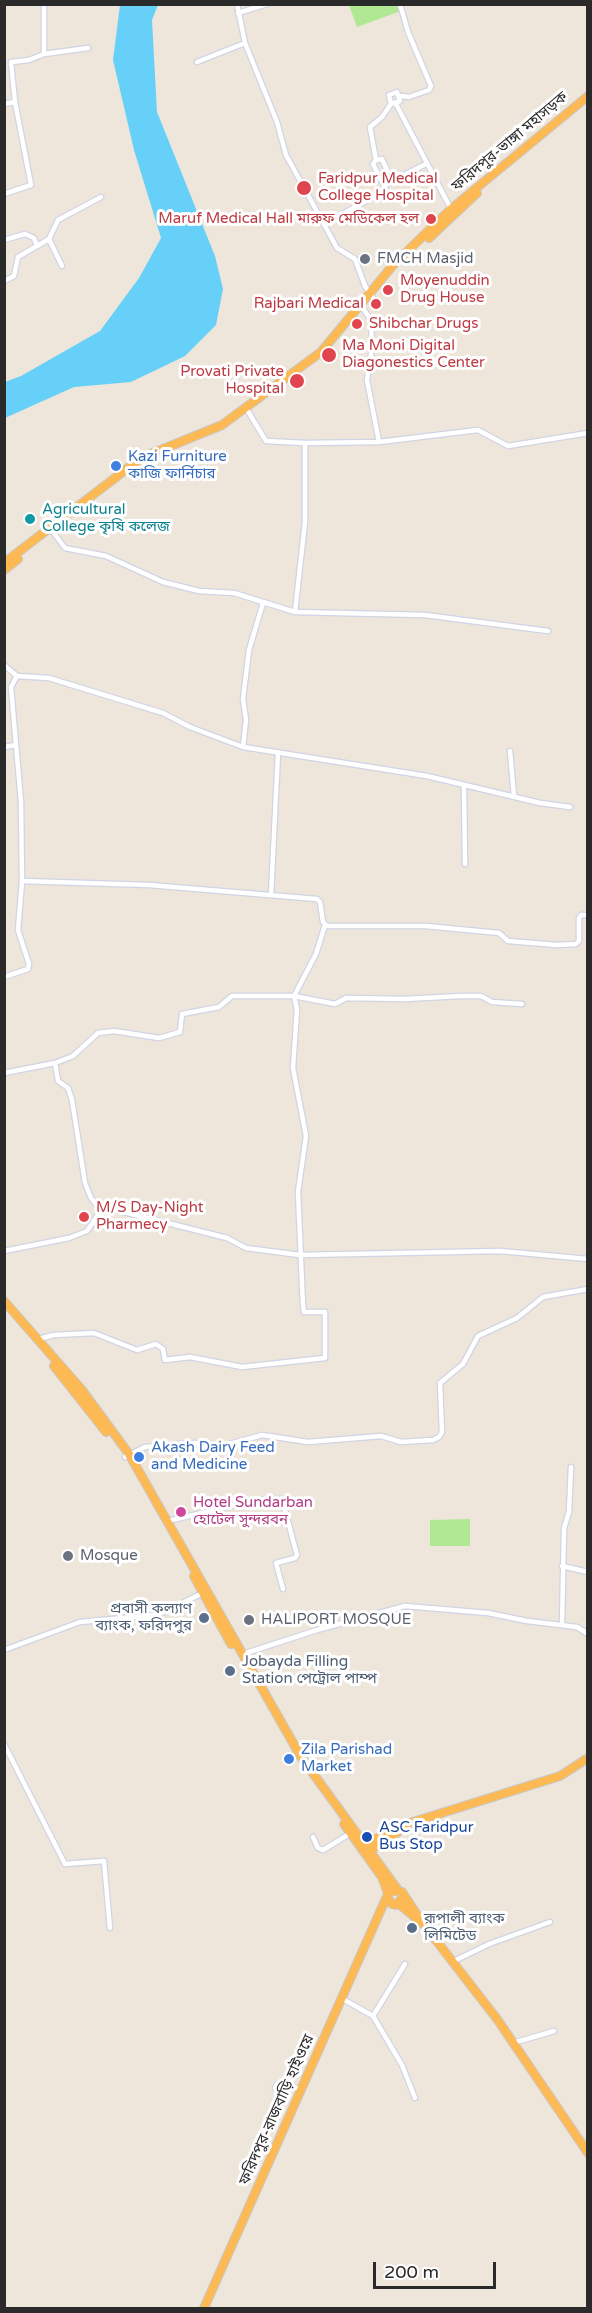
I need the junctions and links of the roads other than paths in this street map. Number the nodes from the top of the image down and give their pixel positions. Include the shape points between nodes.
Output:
1 (44, 4) edge
2 (237, 4) edge
3 (267, 4) edge
4 (400, 4) edge
5 (238, 13) junction
6 (245, 43) junction
7 (88, 48) dead end
8 (44, 54) junction
9 (4, 62) edge
10 (11, 62) junction
11 (197, 62) dead end
12 (401, 96) junction
13 (588, 96) edge
14 (15, 102) junction
15 (588, 103) edge
16 (4, 104) edge
17 (394, 104) junction
18 (376, 160) junction
19 (426, 164) junction
20 (392, 181) junction
21 (384, 186) junction
22 (4, 194) edge
23 (101, 196) dead end
24 (452, 211) junction
25 (339, 216) dead end
26 (49, 239) junction
27 (4, 240) edge
28 (37, 246) junction
29 (62, 266) dead end
30 (4, 281) edge
31 (371, 296) junction
32 (364, 310) junction
33 (248, 410) junction
34 (587, 433) edge
35 (588, 438) edge
36 (379, 442) junction
37 (305, 443) junction
38 (50, 529) junction
39 (27, 548) junction
40 (4, 563) edge
41 (4, 570) edge
42 (263, 603) junction
43 (295, 612) junction
44 (548, 631) dead end
45 (4, 665) edge
46 (16, 676) junction
47 (16, 745) junction
48 (4, 747) edge
49 (243, 747) junction
50 (510, 751) dead end
51 (278, 753) junction
52 (464, 787) junction
53 (514, 796) junction
54 (570, 807) dead end
55 (465, 864) dead end
56 (22, 881) junction
57 (271, 895) junction
58 (588, 915) edge
59 (325, 925) junction
60 (4, 976) edge
61 (294, 996) junction
62 (522, 1004) dead end
63 (55, 1063) junction
64 (4, 1073) edge
65 (101, 1210) junction
66 (4, 1251) edge
67 (300, 1255) junction
68 (588, 1259) edge
69 (588, 1288) edge
70 (6, 1306) edge
71 (38, 1339) junction
72 (79, 1392) junction
73 (127, 1455) junction
74 (571, 1467) dead end
75 (146, 1489) junction
76 (168, 1521) junction
77 (191, 1565) junction
78 (562, 1566) junction
79 (588, 1572) edge
80 (283, 1589) dead end
81 (203, 1593) junction
82 (562, 1625) junction
83 (588, 1634) edge
84 (236, 1648) junction
85 (4, 1650) edge
86 (243, 1654) junction
87 (253, 1678) junction
88 (4, 1744) edge
89 (588, 1758) edge
90 (351, 1833) junction
91 (313, 1837) dead end
92 (365, 1849) junction
93 (388, 1895) junction
94 (398, 1899) junction
95 (550, 1922) dead end
96 (374, 1923) junction
97 (110, 1928) dead end
98 (452, 1962) junction
99 (405, 1964) dead end
100 (341, 1998) junction
101 (373, 2016) junction
102 (554, 2031) dead end
103 (513, 2043) junction
104 (275, 2088) dead end
105 (300, 2090) junction
106 (415, 2098) dead end
107 (588, 2153) edge
108 (204, 2308) edge

1 - 8 street
2 - 5 street
3 - 5 street
4 - 12 street via 431,86 409,97
5 - 6 street
6 - 11 street
6 - 31 street via 299,183 337,248 355,259
7 - 8 street
8 - 10 street
9 - 10 street
10 - 14 street
12 - 17 street
12 - 17 street via 398,92 390,93 388,97
13 - 24 highway, ফরিদপুর-ভাঙ্গা মহাসড়ক
14 - 16 street
14 - 22 street via 31,184
15 - 24 highway, ফরিদপুর-ভাঙ্গা মহাসড়ক
17 - 18 street via 370,124
17 - 19 street
18 - 20 street via 382,159
18 - 21 street via 373,164
19 - 20 street
19 - 24 street
20 - 21 street
21 - 25 street via 386,190
23 - 26 street via 58,220
24 - 31 highway, ফরিদপুর-ভাঙ্গা মহাসড়ক
26 - 28 street
26 - 29 street
27 - 28 street via 25,234 34,238
28 - 30 street via 18,257 14,276
31 - 32 highway, ফরিদপুর-ভাঙ্গা মহাসড়ক
31 - 33 highway, ফরিদপুর-ভাঙ্গা মহাসড়ক via 321,352
32 - 33 highway, ফরিদপুর-ভাঙ্গা মহাসড়ক via 324,356
32 - 36 street via 371,320 367,380
33 - 37 street via 266,441
33 - 38 highway, ফরিদপুর-ভাঙ্গা মহাসড়ক via 207,433 141,458
34 - 35 street
34 - 36 street via 508,446 478,430
36 - 37 street
37 - 43 street via 305,522
38 - 39 highway, ফরিদপুর-ভাঙ্গা মহাসড়ক
38 - 42 street via 64,548 106,556 163,582 199,591 234,593
39 - 40 highway, ফরিদপুর-ভাঙ্গা মহাসড়ক
39 - 41 highway, ফরিদপুর-ভাঙ্গা মহাসড়ক
42 - 43 street
42 - 49 street via 249,651
43 - 44 street via 410,614
45 - 46 street
46 - 47 street via 11,687
46 - 49 street via 49,678 163,713
47 - 48 street
47 - 56 street
49 - 51 street
50 - 53 street
51 - 52 street via 428,777
51 - 57 street
52 - 53 street
52 - 55 street
53 - 54 street
56 - 57 street via 148,885
56 - 60 street via 18,930 29,967
57 - 59 street via 319,899
58 - 59 street via 580,916 579,941 572,945 508,940 499,933 426,926
59 - 61 street via 316,954
61 - 62 street via 335,1004 346,998 481,996 492,1002
61 - 63 street via 232,996 219,1007 182,1014 180,1032 159,1038 114,1031 98,1033 76,1054
61 - 67 street via 297,1009 293,1068 306,1136 298,1192
63 - 64 street
63 - 65 street via 58,1081 68,1088 72,1100 85,1183
65 - 66 street via 87,1231
65 - 67 street via 116,1209 227,1238 246,1248
67 - 68 street via 500,1251
67 - 71 street via 303,1311 326,1313 323,1359 242,1367 190,1357 165,1360 163,1348 156,1344 137,1350 94,1333
69 - 73 street via 543,1297 517,1318 478,1336 463,1364 440,1383 442,1432 433,1440 401,1442 381,1436 308,1442 262,1435 226,1445 145,1447
70 - 71 highway
70 - 72 highway
71 - 72 highway
72 - 73 highway
73 - 75 highway
74 - 78 street
75 - 76 highway
75 - 77 highway
76 - 77 highway
76 - 80 street via 257,1500 282,1499 297,1555 276,1563
77 - 81 highway
77 - 84 highway
78 - 79 street
78 - 82 street
81 - 84 highway
81 - 85 street via 158,1615 80,1622
82 - 83 street via 577,1627
82 - 86 street via 405,1606
84 - 86 highway
84 - 87 highway
86 - 87 highway
87 - 90 highway via 297,1760
87 - 92 highway via 301,1757
88 - 97 street via 65,1864 104,1861
89 - 92 highway via 560,1776 382,1834
90 - 91 street via 323,1850
90 - 92 highway
92 - 93 highway
92 - 94 highway
93 - 94 highway
93 - 94 highway via 388,1901
93 - 96 highway, ফরিদপুর-রাজবাড়ি হাইওয়ে
94 - 96 highway, ফরিদপুর-রাজবাড়ি হাইওয়ে
94 - 98 highway via 421,1921
95 - 98 street
96 - 100 highway, ফরিদপুর-রাজবাড়ি হাইওয়ে
98 - 103 highway
99 - 101 street
100 - 101 street
100 - 105 highway, ফরিদপুর-রাজবাড়ি হাইওয়ে
101 - 106 street via 402,2065
102 - 103 street
103 - 107 highway
104 - 105 street via 287,2083
105 - 108 highway, ফরিদপুর-রাজবাড়ি হাইওয়ে

